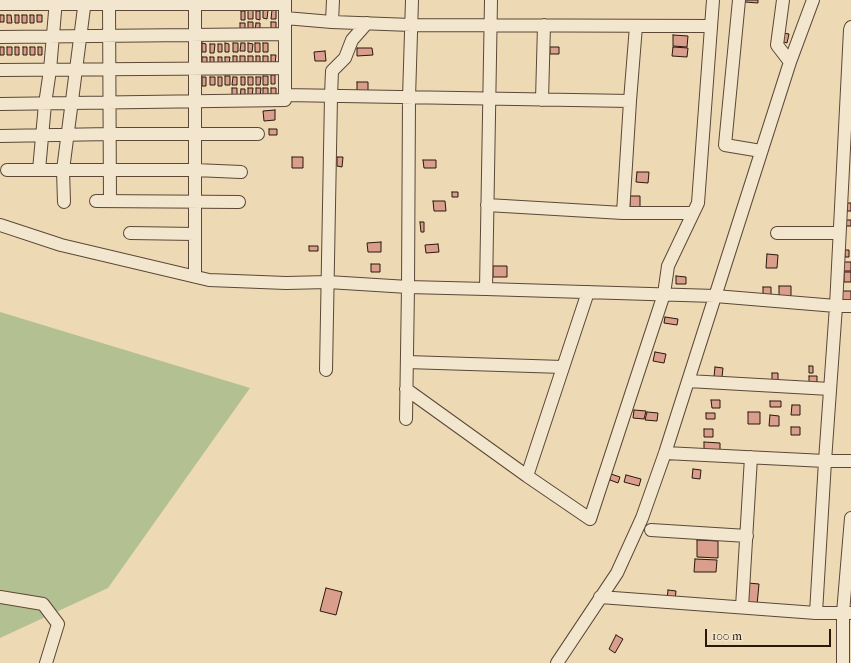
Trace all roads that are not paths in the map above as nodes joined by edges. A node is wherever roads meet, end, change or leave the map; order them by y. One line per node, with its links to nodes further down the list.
1 (333, 0): 15 (street)
2 (412, 0): 17 (street)
3 (491, 0): 18 (street)
4 (712, 0): 21 (street)
5 (740, 0): 53 (street)
6 (783, 0): 29 (street)
7 (813, 0): 29 (street)
8 (56, 2): 9 (street); 13 (street); 25 (street)
9 (85, 2): 12 (street); 26 (street)
10 (195, 2): 11 (street); 12 (street); 24 (street)
11 (285, 2): 14 (street)
12 (110, 3): 27 (street)
13 (0, 4)
14 (285, 18): 15 (street); 23 (street)
15 (332, 22): 16 (street)
16 (367, 24): 17 (street); 37 (street)
17 (412, 25): 18 (street); 38 (street)
18 (490, 25): 19 (street); 39 (street)
19 (544, 25): 20 (street); 40 (street)
20 (636, 26): 21 (street); 41 (street)
21 (710, 26): 67 (street)
22 (851, 27): 54 (street)
23 (285, 34): 24 (street); 30 (street)
24 (195, 35): 27 (street); 32 (street)
25 (52, 36): 26 (street); 28 (street); 34 (street)
26 (80, 36): 27 (street); 35 (street)
27 (110, 36): 31 (street)
28 (0, 37)
29 (790, 62): 53 (street)
30 (285, 68): 32 (street); 36 (street)
31 (110, 69): 32 (street); 35 (street); 43 (street)
32 (195, 69): 42 (street)
33 (0, 70): 34 (street)
34 (50, 70): 35 (street); 45 (street)
35 (76, 70): 46 (street)
36 (285, 95): 37 (street); 42 (street)
37 (331, 96): 38 (street); 75 (street)
38 (409, 98): 39 (street); 76 (street)
39 (488, 100): 40 (street); 66 (street)
40 (542, 100): 41 (street)
41 (630, 101): 68 (street)
42 (195, 102): 43 (street); 48 (street)
43 (110, 103): 46 (street); 47 (street)
44 (0, 104): 45 (street)
45 (45, 104): 46 (street); 50 (street)
46 (71, 104): 51 (street)
47 (110, 134): 48 (street); 51 (street); 58 (street)
48 (195, 134): 49 (street); 59 (street)
49 (258, 134)
50 (42, 135): 51 (street); 52 (street); 56 (street)
51 (67, 135): 57 (street)
52 (0, 136)
53 (762, 151): 80 (street)
54 (847, 155): 72 (street)
55 (7, 170): 56 (street)
56 (39, 170): 57 (street)
57 (62, 170): 58 (street); 64 (street)
58 (110, 170): 59 (street); 62 (street)
59 (195, 170): 60 (street); 63 (street)
60 (241, 172)
61 (96, 201): 62 (street)
62 (110, 201): 63 (street)
63 (195, 201): 65 (street); 73 (street)
64 (64, 202)
65 (239, 202)
66 (487, 205): 68 (street); 77 (street)
67 (693, 212): 68 (street); 79 (street)
68 (623, 213)
69 (0, 225): 74 (street)
70 (130, 233): 73 (street)
71 (776, 233): 72 (street)
72 (839, 233): 81 (street)
73 (195, 234): 74 (street)
74 (195, 276): 75 (street)
75 (328, 282): 76 (street); 85 (street)
76 (408, 287): 77 (street); 83 (street)
77 (486, 289): 78 (street)
78 (588, 292): 79 (street); 84 (street)
79 (664, 294): 80 (street); 94 (street)
80 (715, 296): 81 (street); 86 (street)
81 (836, 306): 82 (street); 88 (street)
82 (851, 306)
83 (407, 362): 84 (street); 87 (street)
84 (563, 367): 94 (street)
85 (326, 370)
86 (688, 381): 88 (street); 90 (street)
87 (406, 388): 89 (street); 94 (street)
88 (830, 389): 92 (street)
89 (406, 419)
90 (665, 453): 91 (street); 100 (street)
91 (751, 457): 92 (street); 97 (street)
92 (825, 460): 93 (street); 102 (street)
93 (851, 461)
94 (527, 476)
95 (851, 518): 98 (street)
96 (651, 530): 97 (street)
97 (747, 536): 101 (street)
98 (850, 542): 103 (street)
99 (0, 597): 104 (street)
100 (600, 597): 101 (street); 105 (street)
101 (742, 607): 102 (street)
102 (816, 613): 103 (street)
103 (847, 613): 106 (street)
104 (46, 663)
105 (557, 663)
106 (843, 663)

